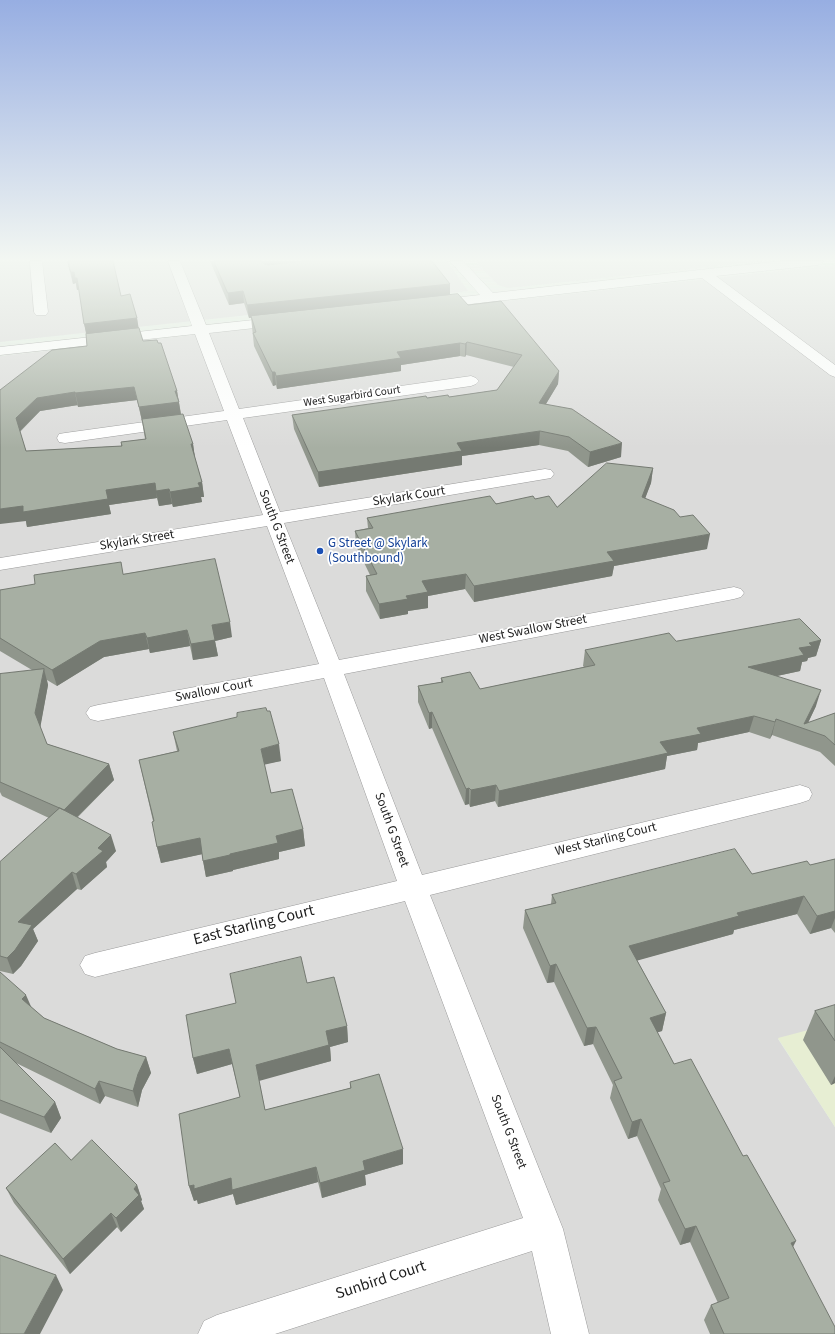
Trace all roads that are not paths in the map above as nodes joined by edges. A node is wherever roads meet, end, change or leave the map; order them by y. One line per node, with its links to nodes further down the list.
1 (197, 323): 4 (street, South G Street)
2 (257, 323): 4 (street)
3 (770, 323): 6 (street)
4 (199, 330): 5 (street); 8 (street, South G Street)
5 (0, 351)
6 (835, 372)
7 (471, 381): 8 (street, West Sugarbird Court)
8 (232, 414): 9 (street, West Sugarbird Court); 11 (street, South G Street)
9 (65, 438)
10 (545, 474): 11 (street, Skylark Court)
11 (273, 519): 12 (street, Skylark Street); 14 (street, South G Street)
12 (0, 564)
13 (734, 592): 14 (street, West Swallow Street)
14 (331, 668): 15 (street, Swallow Court); 17 (street, South G Street)
15 (98, 713)
16 (800, 794): 17 (street, West Starling Court)
17 (413, 887): 18 (street, East Starling Court); 19 (street, South G Street)
18 (95, 964)
19 (546, 1228): 20 (street, Sunbird Court); 21 (street, South G Street)
20 (217, 1334)
21 (570, 1334)

